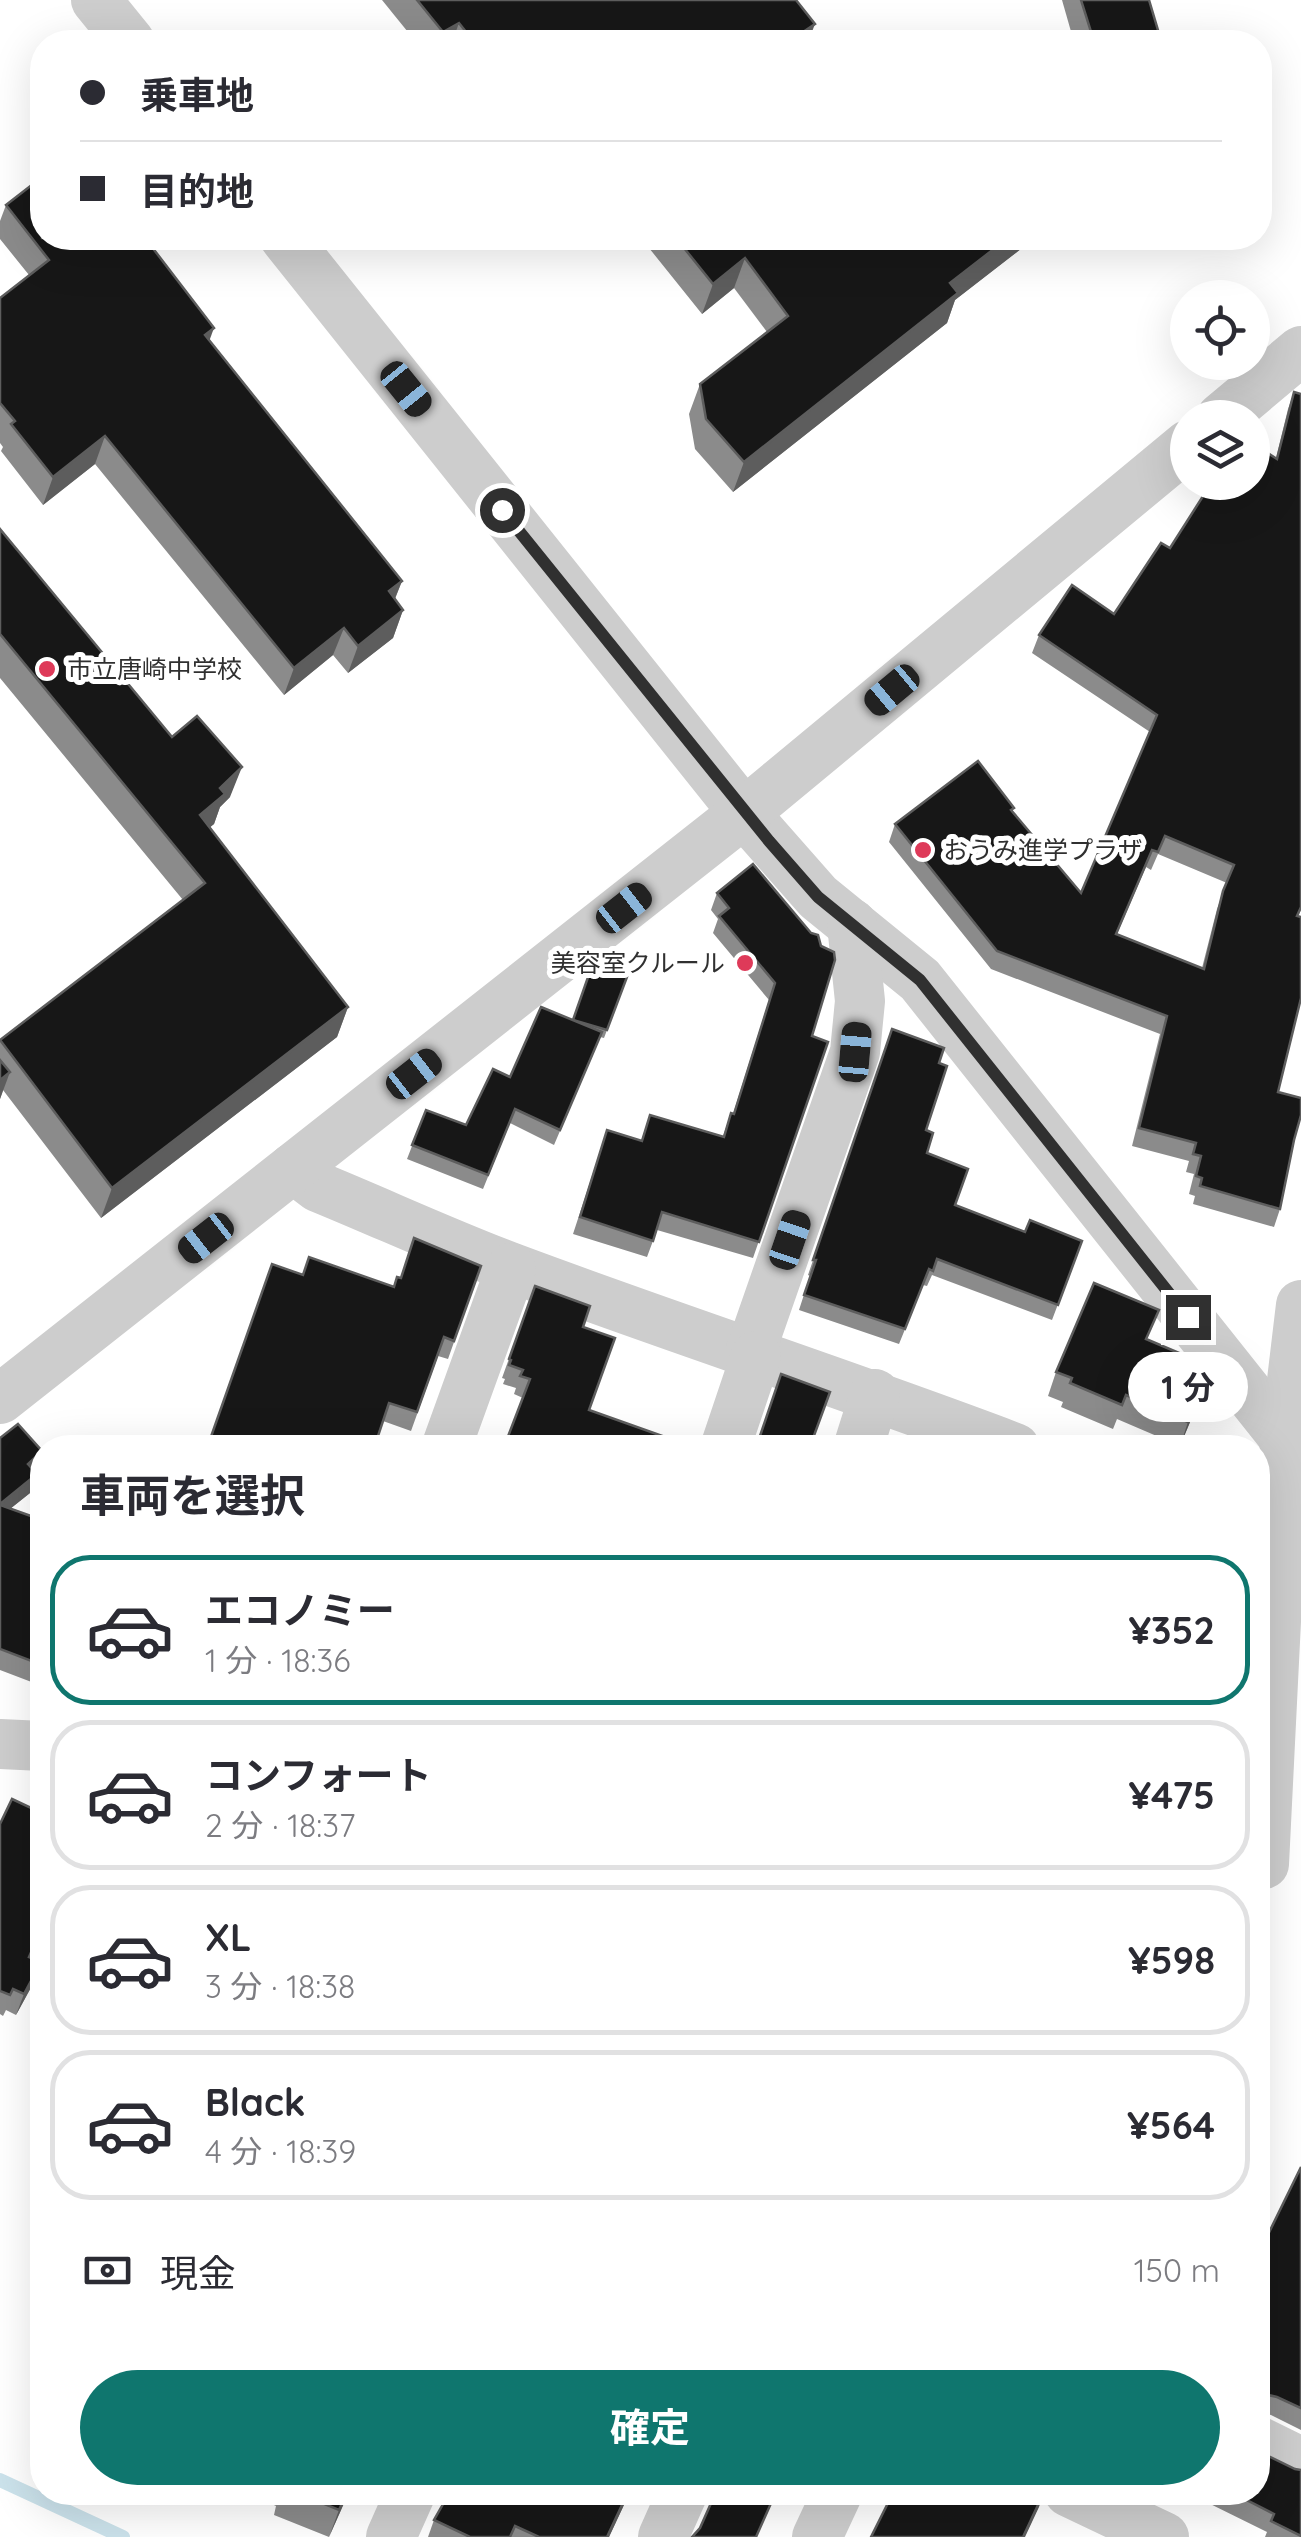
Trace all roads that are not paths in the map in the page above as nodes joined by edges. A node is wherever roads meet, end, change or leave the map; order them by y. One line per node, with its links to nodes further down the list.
1 (96, 0): 2 (street)
2 (120, 30)
3 (295, 250): 7 (street)
4 (1301, 351): 5 (street)
5 (1242, 400)
6 (1170, 460): 7 (street)
7 (744, 813): 8 (street); 9 (street)
8 (852, 924): 12 (street); 19 (street)
9 (294, 1168): 10 (street); 14 (street)
10 (511, 1268): 12 (street); 15 (street)
11 (1301, 1305): 19 (street)
12 (753, 1355): 13 (street); 16 (street)
13 (875, 1394): 17 (street); 18 (street)
14 (0, 1399)
15 (451, 1435)
16 (729, 1435)
17 (862, 1435)
18 (981, 1435)
19 (1285, 1439): 20 (street)
20 (1270, 1536)
21 (0, 1744): 22 (street)
22 (30, 1745)
23 (1270, 1839): 24 (street)
24 (1274, 1868)
25 (1270, 2447): 26 (street)
26 (1301, 2462)
27 (405, 2505): 31 (street)
28 (677, 2505): 32 (street)
29 (832, 2505): 33 (street)
30 (1079, 2511): 34 (street)
31 (391, 2537)
32 (663, 2537)
33 (818, 2537)
34 (1164, 2537)

